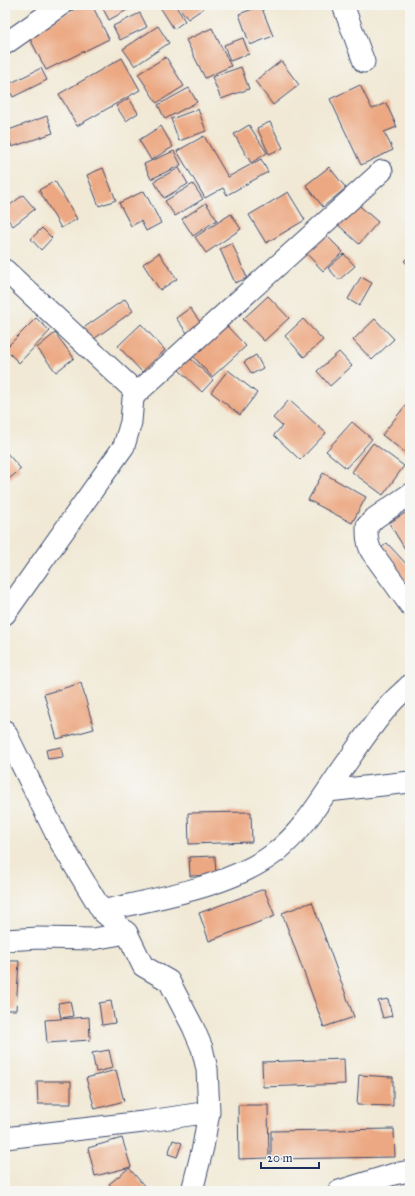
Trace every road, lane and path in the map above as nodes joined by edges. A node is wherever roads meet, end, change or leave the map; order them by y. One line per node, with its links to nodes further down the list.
1 (61, 5): 3 (street)
2 (343, 5): 4 (street)
3 (5, 44)
4 (364, 62)
5 (382, 170): 7 (street)
6 (5, 270): 7 (street)
7 (136, 393): 10 (street)
8 (410, 494): 9 (street)
9 (410, 605)
10 (5, 614)
11 (410, 685): 14 (street)
12 (5, 731): 15 (street)
13 (410, 782): 14 (street)
14 (328, 791): 15 (street)
15 (102, 911): 16 (street)
16 (128, 933): 17 (street); 18 (street)
17 (5, 940)
18 (209, 1112): 19 (street); 21 (street)
19 (5, 1138)
20 (410, 1171): 22 (street)
21 (192, 1191)
22 (339, 1191)

